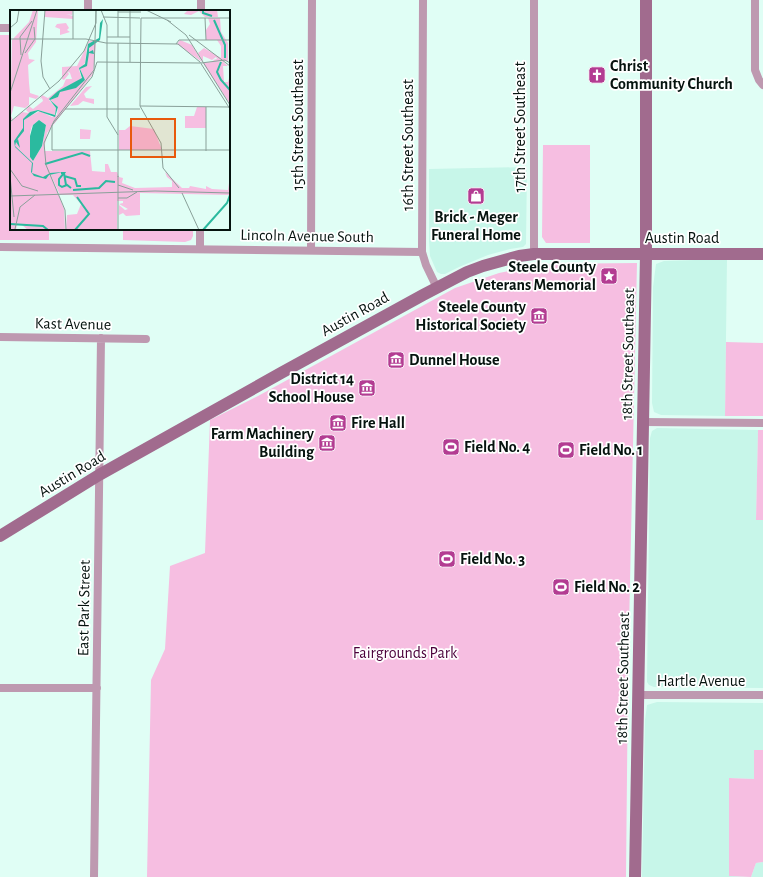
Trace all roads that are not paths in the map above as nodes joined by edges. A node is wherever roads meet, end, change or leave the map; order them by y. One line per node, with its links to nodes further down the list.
1 (312, 0): 10 (street, 15th Street Southeast)
2 (423, 0): 11 (street, 16th Street Southeast)
3 (534, 0): 12 (street, 17th Street Southeast)
4 (646, 0): 13 (street, 18th Street Southeast)
5 (755, 0): 6 (street)
6 (763, 85)
7 (200, 230): 9 (street)
8 (0, 247): 9 (street, Lincoln Avenue South)
9 (200, 249): 10 (street, Lincoln Avenue South)
10 (311, 250): 11 (street, Lincoln Avenue South)
11 (422, 252): 15 (street, 16th Street Southeast)
12 (534, 254): 13 (street, Austin Road); 15 (street, Austin Road)
13 (646, 254): 14 (street, Austin Road); 19 (street, 18th Street Southeast)
14 (763, 254)
15 (437, 288): 21 (street, Austin Road)
16 (0, 337): 17 (street, Kast Avenue)
17 (101, 338): 18 (street, Kast Avenue); 21 (street, East Park Street)
18 (146, 339)
19 (643, 422): 20 (street); 25 (street, 18th Street Southeast)
20 (763, 423)
21 (99, 475): 22 (street, Austin Road); 24 (street, East Park Street)
22 (0, 536)
23 (0, 688): 24 (street)
24 (97, 688): 27 (street, East Park Street)
25 (638, 695): 26 (street, Hartle Avenue); 28 (street, 18th Street Southeast)
26 (763, 696)
27 (94, 877)
28 (635, 877)

